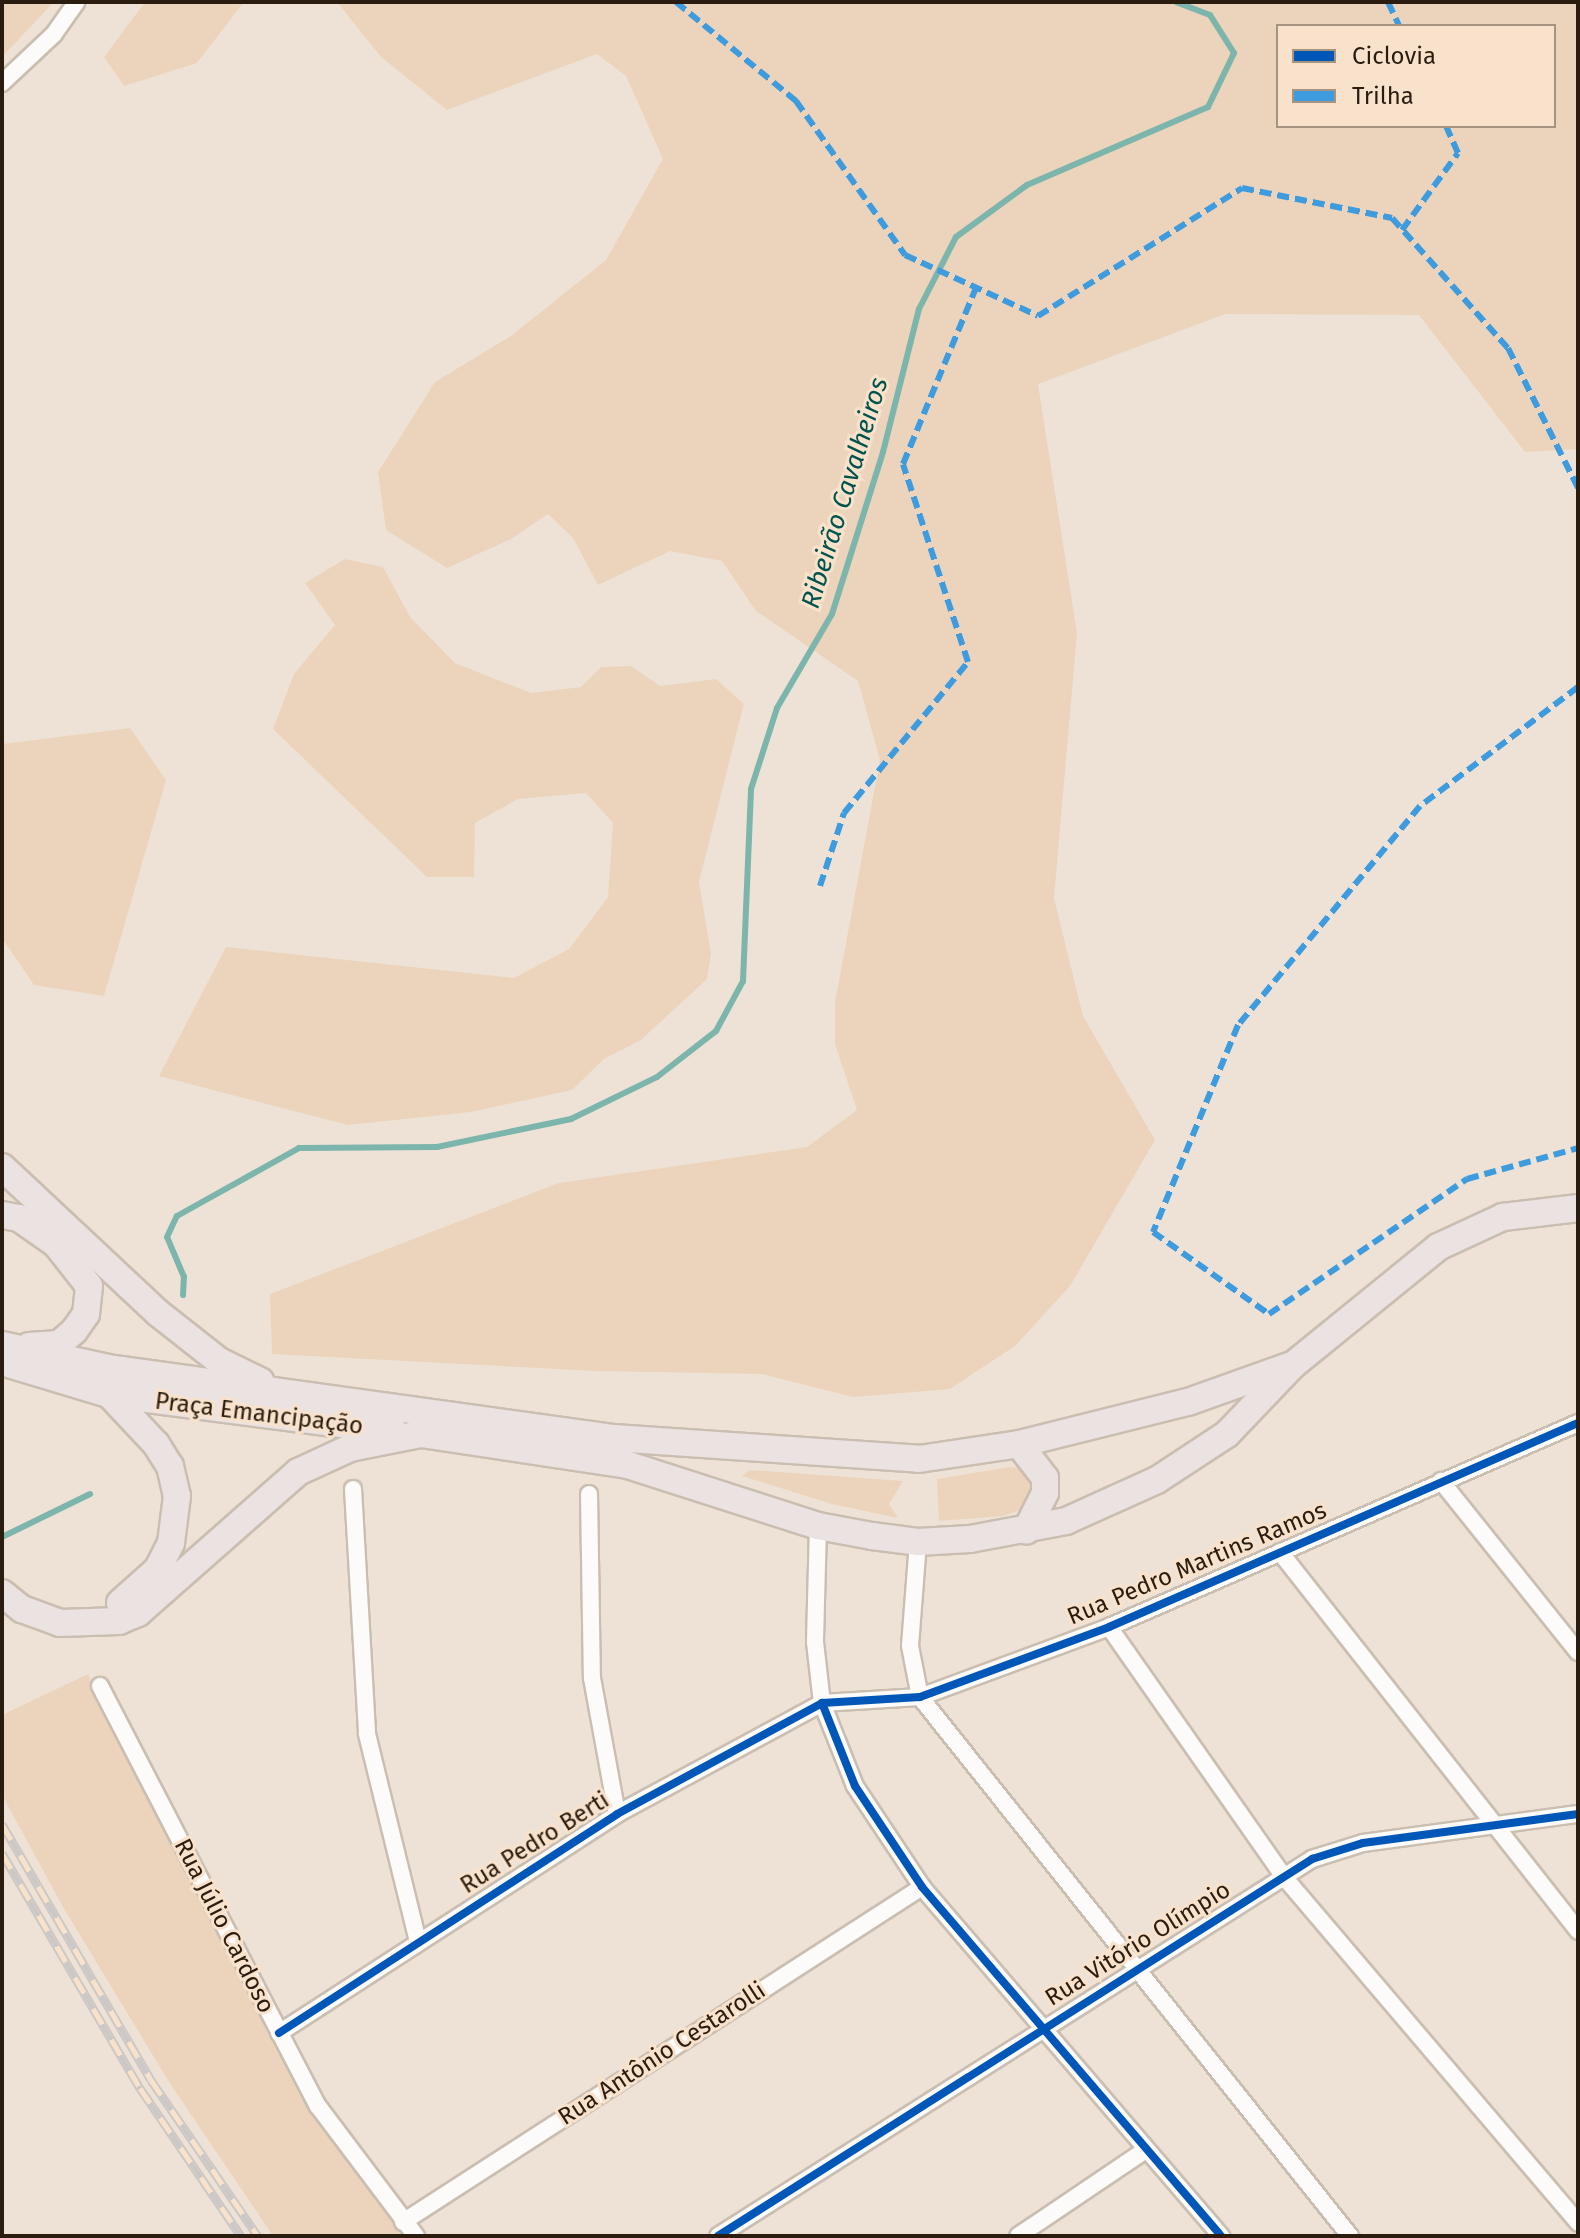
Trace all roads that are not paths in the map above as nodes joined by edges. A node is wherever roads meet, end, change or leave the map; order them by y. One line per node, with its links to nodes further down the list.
1 (76, 2): 2 (street)
2 (2, 83)
3 (2, 1167): 10 (main road)
4 (1578, 1208): 8 (main road)
5 (2, 1215): 6 (main road)
6 (2, 1344): 10 (main road, Praça Emancipação)
7 (2, 1362): 9 (main road, Praça Emancipação)
8 (1293, 1365): 13 (main road); 18 (main road)
9 (103, 1392): 11 (main road, Praça Emancipação); 22 (main road)
10 (297, 1394): 11 (main road, Praça Emancipação)
11 (428, 1423): 13 (main road); 17 (main road); 22 (main road)
12 (1578, 1423): 14 (street, Rua Pedro Martins Ramos)
13 (1019, 1444): 18 (main road)
14 (1441, 1481): 20 (street, Rua Pedro Martins Ramos); 24 (street)
15 (353, 1489): 34 (street)
16 (589, 1494): 28 (street)
17 (818, 1526): 19 (main road); 27 (street)
18 (1026, 1531): 19 (main road)
19 (918, 1542): 26 (street)
20 (1280, 1552): 23 (street, Rua Pedro Martins Ramos); 30 (street)
21 (2, 1593): 22 (main road)
22 (77, 1624)
23 (1109, 1627): 26 (street, Rua Pedro Martins Ramos); 31 (street, Rua Pedro Martins Ramos)
24 (1578, 1652)
25 (100, 1686): 37 (street, Rua Júlio Cardoso)
26 (920, 1697): 27 (street, Rua Pedro Martins Ramos); 35 (street)
27 (822, 1703): 28 (street, Rua Pedro Berti); 32 (street)
28 (617, 1814): 34 (street, Rua Pedro Berti)
29 (1578, 1814): 30 (street, Rua Vitório Olímpio)
30 (1490, 1825): 31 (street, Rua Vitório Olímpio); 33 (street)
31 (1284, 1877): 35 (street, Rua Vitório Olímpio); 40 (street, Rua Pedro Martins Ramos)
32 (922, 1887): 36 (street); 39 (street, Rua Antônio Cestarolli)
33 (1578, 1931)
34 (418, 1941): 37 (street, Rua Pedro Berti)
35 (1137, 1971): 36 (street, Rua Vitório Olímpio); 45 (street)
36 (1039, 2029): 38 (street); 42 (street, Rua Vitório Olímpio)
37 (279, 2033): 39 (street, Rua Júlio Cardoso)
38 (1144, 2151): 43 (street); 44 (street)
39 (403, 2222): 41 (street, Rua Júlio Cardoso)
40 (1578, 2223)
41 (416, 2236)
42 (718, 2236)
43 (1018, 2236)
44 (1221, 2236)
45 (1350, 2236)

